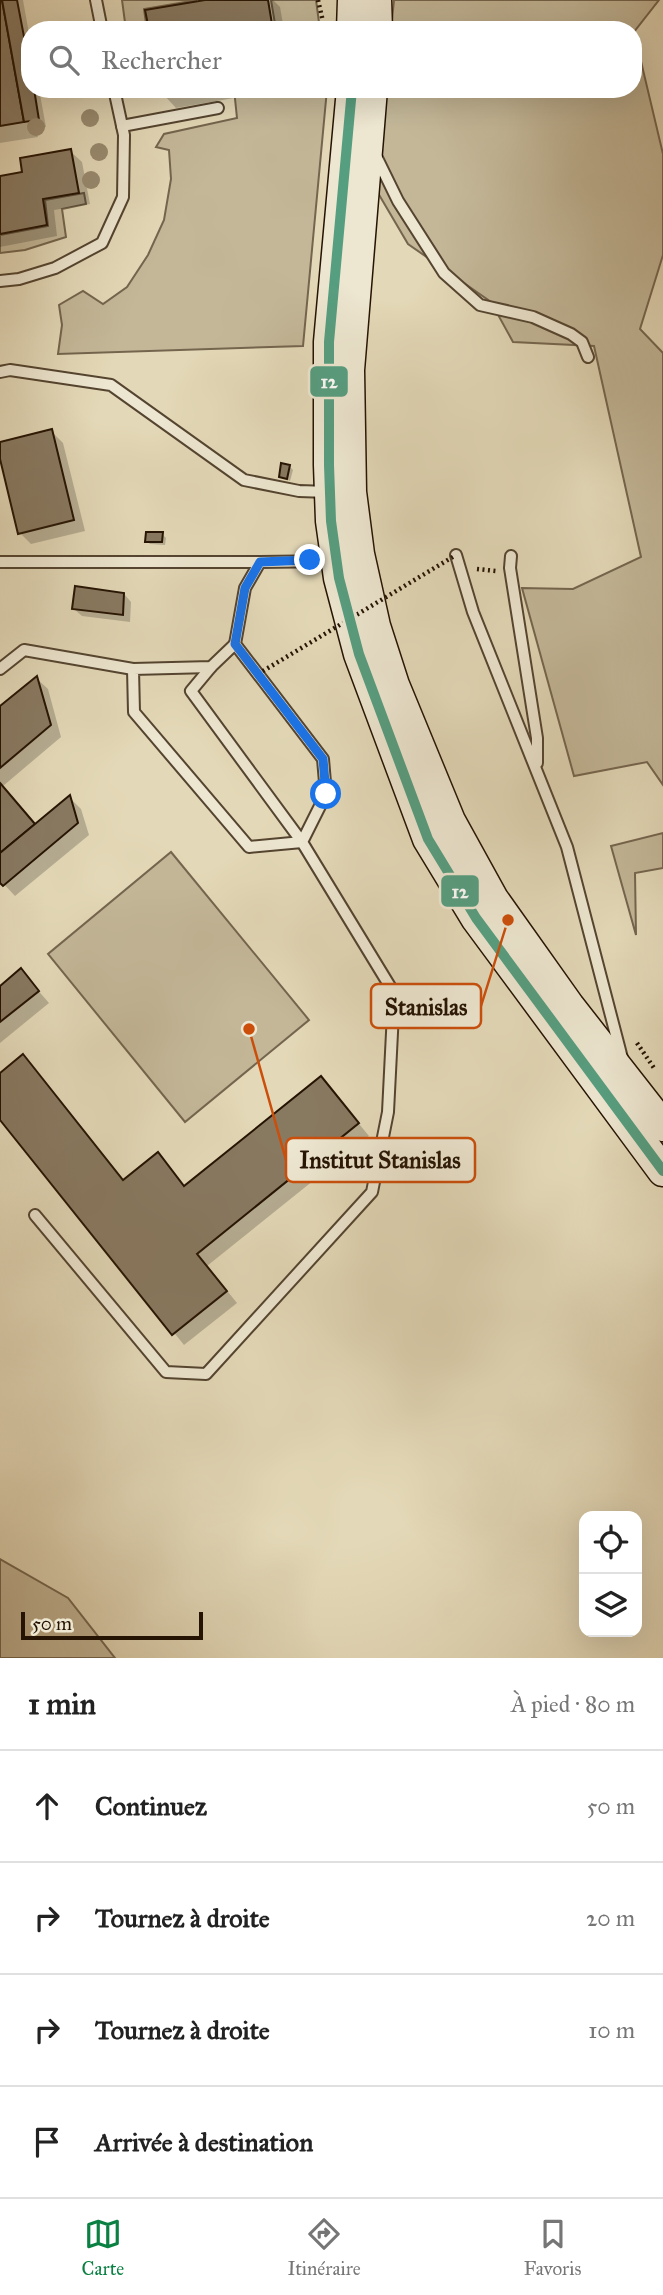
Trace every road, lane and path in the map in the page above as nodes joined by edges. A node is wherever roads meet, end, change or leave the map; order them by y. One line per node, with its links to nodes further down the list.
1 (96, 0): 5 (lane)
2 (318, 0): 6 (path)
3 (353, 0): 7 (main road)
4 (376, 0): 8 (main road)
5 (100, 21)
6 (323, 21)
7 (352, 21)
8 (377, 21)
9 (116, 98): 13 (lane)
10 (351, 98): 18 (main road)
11 (371, 98): 14 (main road)
12 (218, 108): 13 (lane)
13 (122, 126): 15 (lane)
14 (369, 141): 16 (lane); 34 (main road)
15 (0, 281)
16 (588, 357)
17 (0, 372): 18 (lane)
18 (330, 492): 20 (main road)
19 (460, 557): 29 (path, bridge); 30 (lane)
20 (336, 561): 22 (lane); 31 (lane); 37 (main road)
21 (0, 562): 22 (lane)
22 (260, 562): 25 (lane)
23 (511, 562): 24 (path); 30 (lane)
24 (472, 565)
25 (235, 644): 26 (lane); 29 (lane)
26 (211, 667): 28 (lane); 33 (lane)
27 (0, 669): 28 (lane)
28 (133, 669): 33 (lane)
29 (258, 674): 33 (lane)
30 (537, 770): 35 (lane)
31 (418, 780)
32 (435, 816): 34 (lane)
33 (302, 842): 38 (lane)
34 (469, 855): 35 (main road)
35 (627, 1077): 36 (main road)
36 (663, 1126)
37 (663, 1171)
38 (34, 1215)

